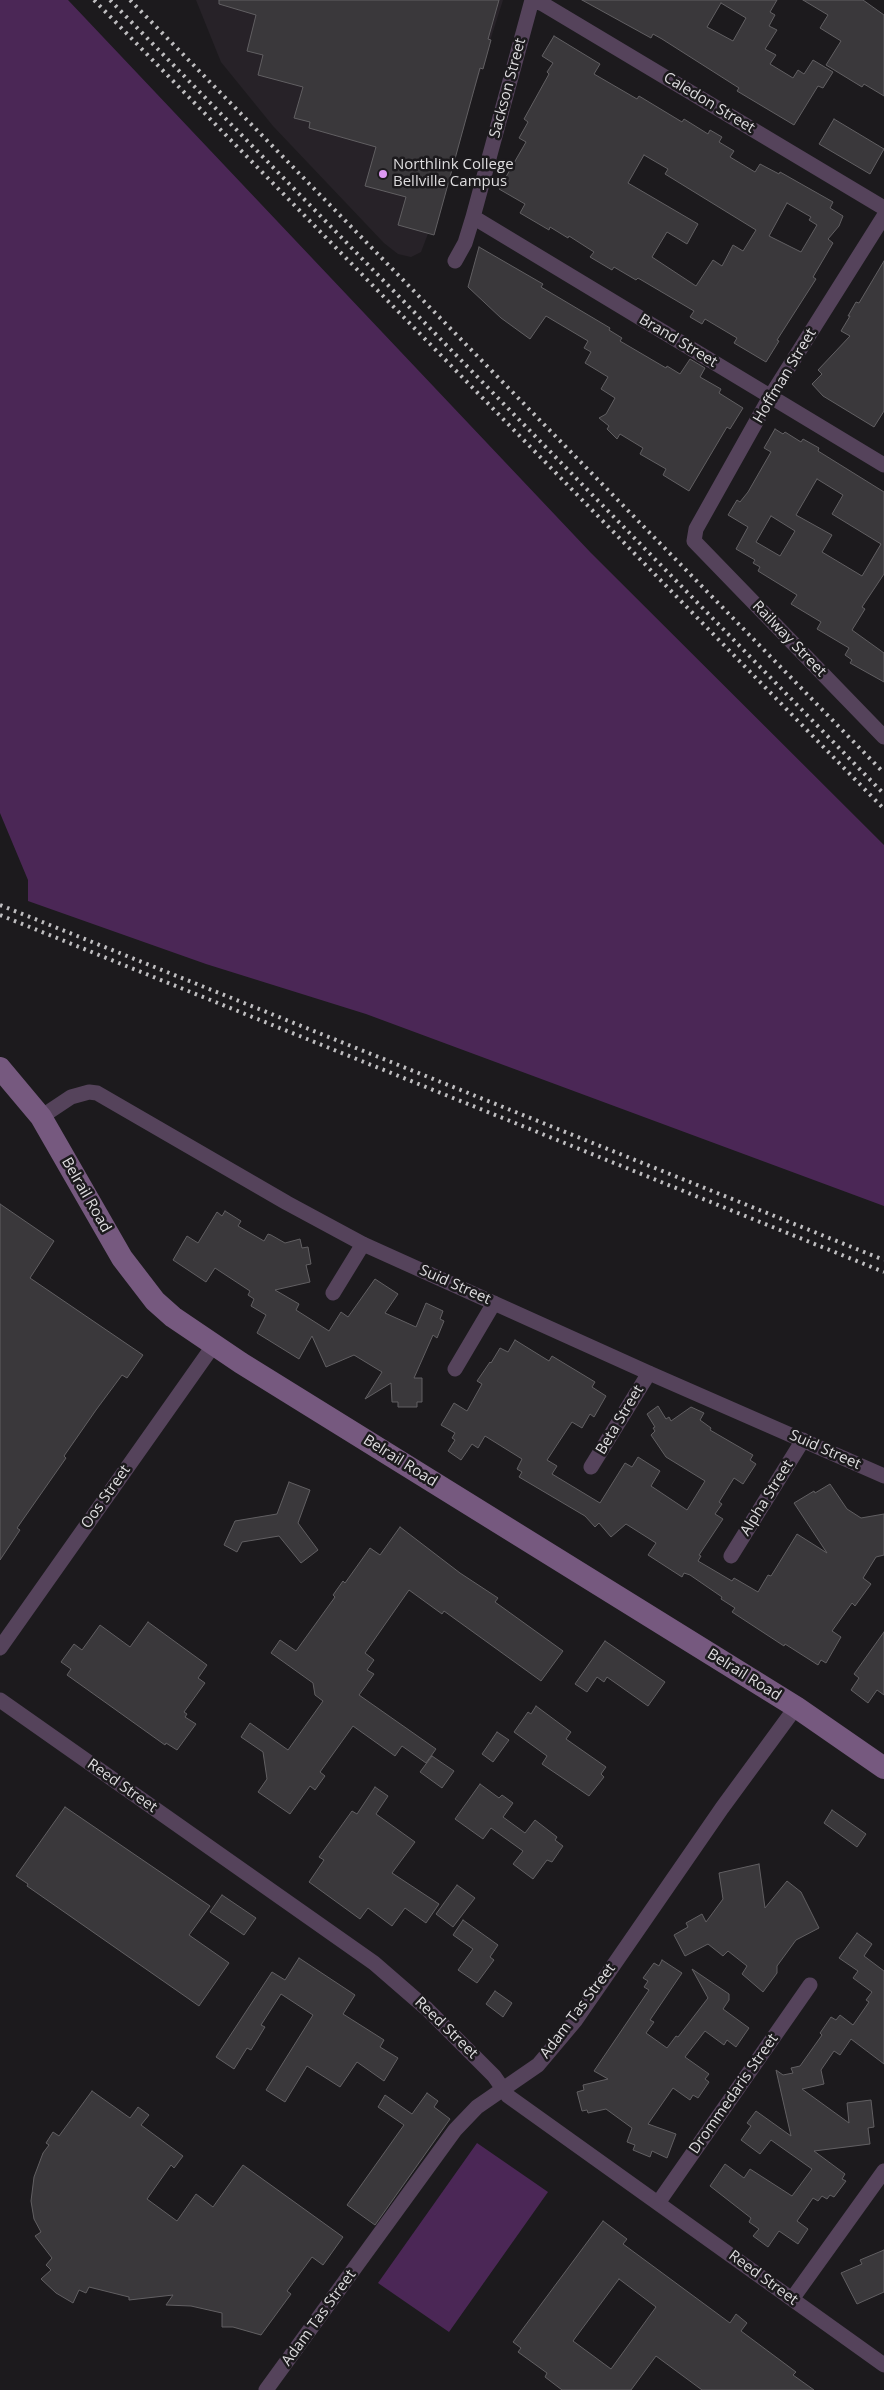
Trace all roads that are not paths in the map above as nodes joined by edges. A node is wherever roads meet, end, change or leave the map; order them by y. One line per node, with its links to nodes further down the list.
1 (533, 0): 2 (street, Caledon Street); 4 (street, Sackson Street)
2 (884, 208)
3 (884, 216): 6 (street, Hoffman Street)
4 (473, 217): 5 (street, Sackson Street); 6 (street, Brand Street)
5 (455, 261)
6 (770, 398): 7 (street, Brand Street); 8 (street, Hoffman Street)
7 (884, 465)
8 (694, 541): 9 (street, Railway Street)
9 (884, 737)
10 (0, 1068): 11 (street, Belrail Road)
11 (41, 1117): 12 (street, Suid Street); 15 (street, Belrail Road)
12 (363, 1244): 13 (street); 14 (street, Suid Street)
13 (333, 1293)
14 (494, 1303): 16 (street); 17 (street, Suid Street)
15 (212, 1346): 22 (street, Oos Street); 24 (street, Belrail Road)
16 (455, 1368)
17 (649, 1373): 18 (street, Suid Street); 19 (street, Beta Street)
18 (804, 1440): 20 (street, Suid Street); 21 (street, Alpha Street)
19 (591, 1467)
20 (884, 1476)
21 (731, 1556)
22 (0, 1648)
23 (0, 1700): 27 (street, Reed Street)
24 (796, 1707): 25 (street, Belrail Road); 27 (street, Adam Tas Street)
25 (884, 1768)
26 (810, 1985): 29 (street, Drommedaris Street)
27 (503, 2088): 29 (street, Reed Street); 32 (street, Adam Tas Street)
28 (884, 2171): 30 (street)
29 (658, 2203): 30 (street, Reed Street)
30 (792, 2299): 31 (street, Reed Street)
31 (884, 2365)
32 (266, 2390)

